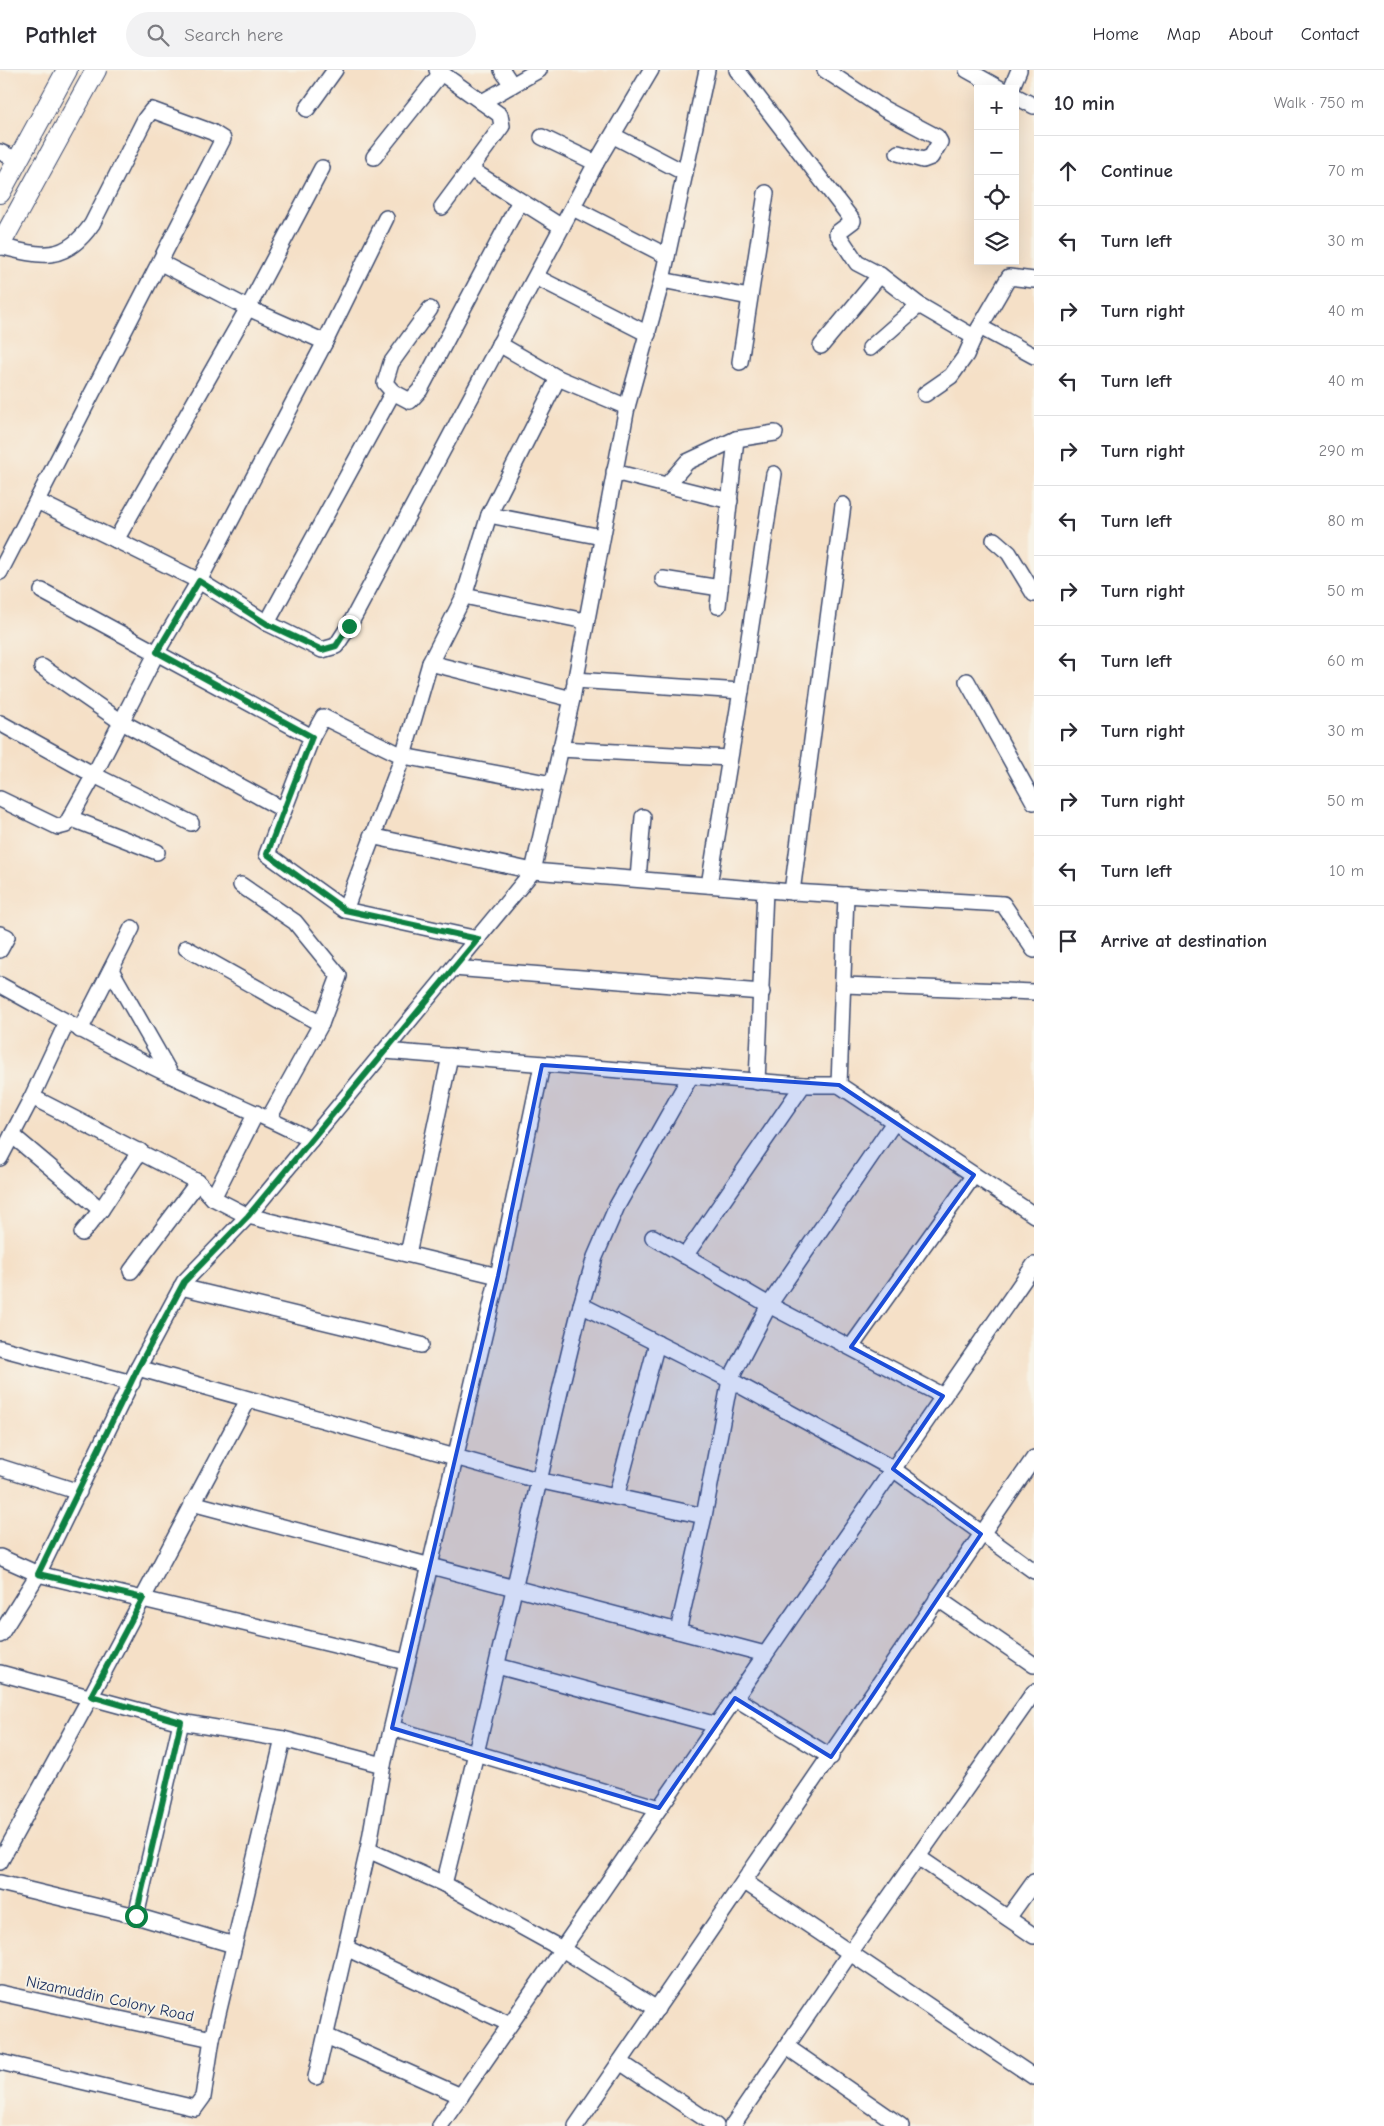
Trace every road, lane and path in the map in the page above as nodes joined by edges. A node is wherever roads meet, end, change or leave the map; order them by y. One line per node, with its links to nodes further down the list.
1 (96, 70): 37 (street)
2 (335, 70): 19 (street)
3 (502, 70): 13 (street)
4 (539, 70): 13 (street)
5 (651, 70): 20 (street)
6 (707, 70): 29 (street)
7 (738, 70): 40 (street)
8 (825, 70): 23 (street)
9 (967, 70): 14 (street)
10 (1019, 70): 15 (street)
11 (64, 71): 25 (street)
12 (439, 72): 17 (street); 24 (street)
13 (512, 85): 17 (street)
14 (994, 85)
15 (1013, 85)
16 (1019, 98): 18 (street)
17 (482, 102): 28 (street)
18 (1034, 106)
19 (307, 109)
20 (614, 136): 26 (street); 29 (street)
21 (542, 137): 26 (street)
22 (0, 152): 25 (street)
23 (898, 153)
24 (374, 157)
25 (18, 160): 30 (street)
26 (596, 163): 34 (street)
27 (322, 168): 46 (street)
28 (470, 169): 32 (street); 33 (street)
29 (683, 172): 38 (street)
30 (0, 193)
31 (766, 193): 44 (street)
32 (520, 201): 36 (street); 57 (street)
33 (442, 207)
34 (573, 208): 36 (street); 38 (street)
35 (386, 218): 50 (street)
36 (562, 227): 41 (street)
37 (0, 246): 39 (street)
38 (667, 256): 42 (street)
39 (161, 263): 46 (street); 65 (street)
40 (880, 275): 45 (street); 52 (street)
41 (536, 276): 49 (street); 51 (street)
42 (662, 280): 44 (street); 49 (street)
43 (1034, 280): 48 (street)
44 (749, 297): 55 (street)
45 (919, 305): 48 (street); 53 (street)
46 (248, 308): 50 (street); 70 (street)
47 (430, 309): 57 (street)
48 (977, 332): 54 (street); 58 (street)
49 (648, 334): 59 (street)
50 (325, 342): 74 (street)
51 (499, 344): 56 (street); 81 (street)
52 (821, 346)
53 (870, 348)
54 (1034, 356)
55 (740, 362)
56 (558, 378): 59 (street); 68 (street)
57 (394, 392): 81 (street)
58 (924, 394)
59 (626, 407): 62 (street)
60 (774, 433): 61 (street)
61 (736, 439): 64 (street); 66 (street)
62 (614, 472): 64 (street); 69 (street)
63 (774, 474): 87 (street)
64 (667, 485): 66 (street)
65 (37, 501): 70 (street); 72 (street)
66 (730, 501): 75 (street)
67 (843, 505): 110 (street)
68 (489, 514): 69 (street); 78 (street)
69 (602, 537): 80 (street)
70 (116, 540): 74 (street)
71 (994, 540): 77 (street)
72 (0, 572)
73 (663, 580): 75 (street)
74 (199, 581): 81 (street); 82 (street)
75 (720, 588): 79 (street)
76 (42, 591): 82 (street)
77 (1034, 594)
78 (464, 596): 80 (street); 83 (street)
79 (718, 606)
80 (585, 621): 85 (street)
81 (267, 624)
82 (157, 652): 89 (street); 91 (street)
83 (430, 663): 88 (street); 93 (street)
84 (42, 667): 89 (street)
85 (575, 680): 87 (street); 88 (street)
86 (967, 681): 98 (street)
87 (741, 691): 94 (street)
88 (572, 699): 92 (street)
89 (120, 721): 95 (street); 99 (street)
90 (0, 722): 95 (street)
91 (312, 737): 93 (street); 99 (street)
92 (560, 749): 94 (street); 96 (street)
93 (403, 756): 96 (street); 103 (street)
94 (729, 758): 108 (street)
95 (94, 775): 101 (street); 102 (street)
96 (552, 784): 105 (street)
97 (0, 799): 101 (street)
98 (1034, 802)
99 (284, 810): 112 (street)
100 (643, 817): 106 (street)
101 (70, 818): 104 (street)
102 (191, 823)
103 (371, 836): 105 (street); 112 (street)
104 (157, 852)
105 (533, 871): 106 (street); 115 (street)
106 (638, 879): 108 (street)
107 (241, 885): 125 (street)
108 (709, 885): 109 (street)
109 (765, 890): 110 (street); 123 (street)
110 (792, 892): 111 (street)
111 (846, 895): 118 (street); 122 (street)
112 (345, 910): 115 (street)
113 (132, 928): 120 (street)
114 (0, 934): 117 (street)
115 (478, 939): 119 (street)
116 (186, 948): 125 (street)
117 (0, 950)
118 (1034, 950)
119 (453, 968): 123 (street); 127 (street)
120 (111, 970): 126 (street); 130 (street)
121 (0, 985): 126 (street)
122 (844, 985): 124 (street); 134 (street)
123 (762, 992): 132 (street)
124 (1034, 992)
125 (321, 1024): 136 (street)
126 (74, 1026): 130 (street); 135 (street)
127 (385, 1051): 128 (street); 139 (street)
128 (450, 1056): 129 (street); 150 (street)
129 (542, 1064): 131 (street); 154 (street)
130 (171, 1075): 136 (street)
131 (690, 1077): 132 (street); 156 (street)
132 (757, 1082): 133 (street)
133 (803, 1085): 134 (street); 151 (street)
134 (839, 1085): 137 (street)
135 (32, 1098): 138 (street); 140 (street)
136 (263, 1115): 139 (street); 144 (street)
137 (895, 1121): 142 (street); 157 (street)
138 (12, 1135): 141 (street); 145 (street)
139 (311, 1140): 147 (street)
140 (140, 1151): 143 (street); 145 (street)
141 (0, 1158)
142 (974, 1175): 146 (street); 160 (street)
143 (198, 1182): 144 (street); 153 (street)
144 (213, 1198): 147 (street)
145 (101, 1210): 148 (street)
146 (1034, 1215)
147 (248, 1216): 150 (street); 155 (street)
148 (82, 1233)
149 (653, 1237): 151 (street)
150 (408, 1254): 154 (street)
151 (685, 1256): 157 (street)
152 (1034, 1265): 165 (street)
153 (131, 1271)
154 (498, 1276): 167 (street)
155 (181, 1286): 159 (street); 162 (street)
156 (581, 1305): 158 (street); 171 (street)
157 (770, 1306): 160 (street); 163 (street)
158 (657, 1343): 163 (street); 173 (street)
159 (421, 1345)
160 (851, 1347): 165 (street)
161 (0, 1348): 164 (street)
162 (138, 1368): 164 (street); 166 (street)
163 (730, 1380): 170 (street); 175 (street)
164 (132, 1383): 172 (street)
165 (943, 1396): 170 (street)
166 (248, 1400): 167 (street); 174 (street)
167 (454, 1458): 171 (street); 178 (street)
168 (1034, 1458): 176 (street)
169 (0, 1468): 172 (street)
170 (893, 1469): 176 (street); 186 (street)
171 (537, 1480): 173 (street); 181 (street)
172 (79, 1492): 180 (street)
173 (616, 1497): 175 (street)
174 (192, 1503): 178 (street); 182 (street)
175 (704, 1516): 184 (street)
176 (981, 1534): 179 (street); 183 (street)
177 (0, 1557): 180 (street)
178 (429, 1565): 181 (street); 187 (street)
179 (1034, 1571)
180 (38, 1574): 182 (street); 185 (street)
181 (515, 1588): 184 (street); 189 (street)
182 (143, 1598): 187 (street); 192 (street)
183 (937, 1598): 188 (street); 199 (street)
184 (678, 1631): 186 (street)
185 (0, 1635)
186 (765, 1654): 193 (street)
187 (406, 1662): 196 (street)
188 (1034, 1665)
189 (498, 1666): 195 (street); 198 (street)
190 (0, 1673): 192 (street)
191 (1034, 1692): 203 (street)
192 (91, 1696): 194 (street); 204 (street)
193 (735, 1698): 195 (street); 199 (street)
194 (181, 1722): 197 (street); 209 (street)
195 (717, 1725): 201 (street)
196 (392, 1728): 198 (street); 200 (street)
197 (283, 1739): 200 (street); 212 (street)
198 (478, 1752): 201 (street); 208 (street)
199 (830, 1757): 205 (street)
200 (383, 1764): 202 (street)
201 (659, 1808): 214 (street)
202 (368, 1850): 208 (street); 213 (street)
203 (918, 1857): 210 (street); 215 (street)
204 (0, 1862)
205 (745, 1882): 215 (street); 217 (street)
206 (1034, 1882): 210 (street)
207 (0, 1883): 209 (street)
208 (444, 1884): 214 (street)
209 (136, 1916): 212 (street)
210 (1008, 1918): 211 (street)
211 (1034, 1936)
212 (234, 1946): 220 (street)
213 (346, 1948): 218 (street); 219 (street)
214 (562, 1949): 217 (street); 218 (street)
215 (850, 1953): 221 (street); 225 (street)
216 (0, 1993): 220 (street, Nizamuddin Colony Road)
217 (656, 2010): 223 (street)
218 (510, 2024): 226 (street)
219 (326, 2036): 224 (street); 226 (street)
220 (212, 2039): 222 (street)
221 (787, 2047): 230 (street); 231 (street)
222 (0, 2062)
223 (620, 2062): 228 (street); 229 (street)
224 (316, 2077)
225 (1034, 2077)
226 (461, 2096): 227 (street)
227 (440, 2126)
228 (576, 2126)
229 (716, 2126)
230 (732, 2126)
231 (901, 2126)

